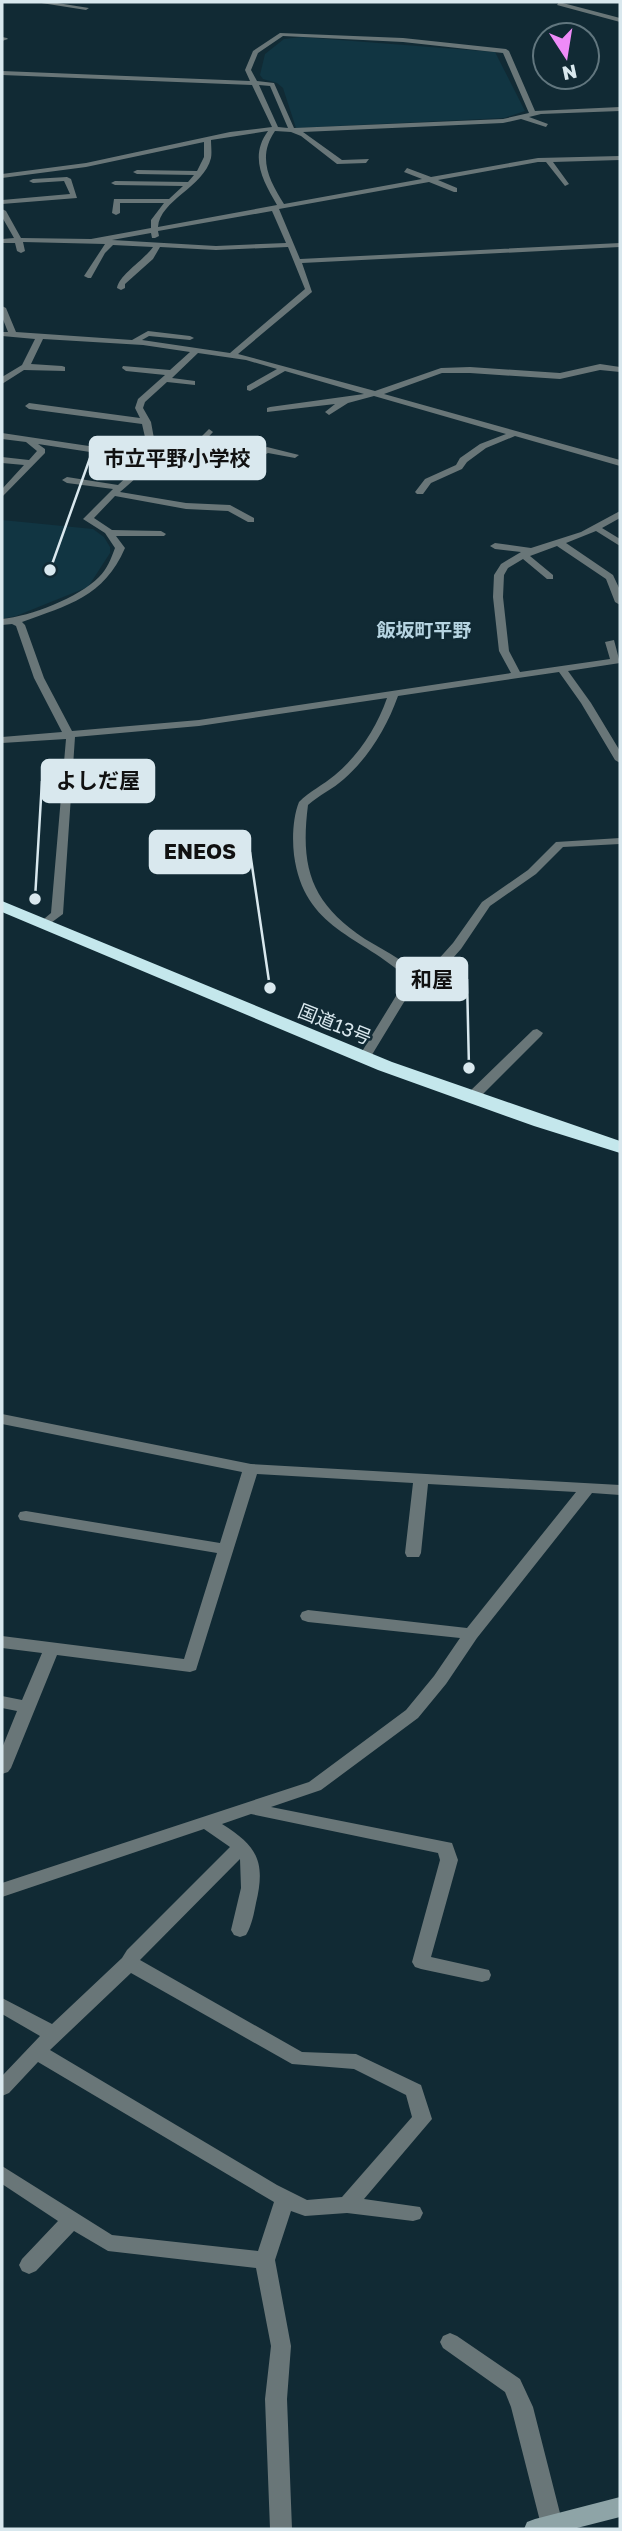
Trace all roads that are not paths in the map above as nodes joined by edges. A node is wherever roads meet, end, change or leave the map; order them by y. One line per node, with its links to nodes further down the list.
1 (38, 2): 3 (street)
2 (559, 4): 4 (street)
3 (86, 8)
4 (620, 20)
5 (2, 73): 6 (street)
6 (254, 84): 8 (street); 11 (street); 12 (street)
7 (620, 109): 8 (street)
8 (532, 113): 9 (street)
9 (523, 117): 10 (street); 11 (street)
10 (545, 125)
11 (292, 130): 12 (street); 16 (street)
12 (271, 131): 13 (street); 29 (street)
13 (207, 139): 19 (street); 20 (street)
14 (620, 158): 15 (street)
15 (547, 159): 21 (street); 25 (street)
16 (366, 161)
17 (407, 170): 21 (street)
18 (137, 172): 19 (street)
19 (199, 173): 24 (street)
20 (2, 176)
21 (432, 179): 26 (street); 29 (street)
22 (115, 183): 24 (street)
23 (2, 184): 28 (street)
24 (191, 184): 27 (street)
25 (565, 184)
26 (454, 190)
27 (173, 201): 31 (street); 32 (street)
28 (2, 202)
29 (278, 207): 32 (street); 37 (street)
30 (2, 211): 33 (street)
31 (116, 213)
32 (155, 230): 34 (street); 38 (street)
33 (18, 239): 34 (street); 35 (street); 40 (street)
34 (93, 241): 36 (street)
35 (2, 242)
36 (112, 242): 38 (street); 42 (street)
37 (290, 244): 38 (street); 41 (street)
38 (156, 245): 43 (street)
39 (620, 245): 41 (street)
40 (20, 251)
41 (297, 261): 51 (street)
42 (88, 276)
43 (121, 288)
44 (2, 308): 46 (street)
45 (2, 334): 46 (street)
46 (13, 334): 47 (street)
47 (41, 335): 49 (street); 52 (street)
48 (190, 338): 49 (street)
49 (134, 342): 50 (street)
50 (197, 350): 51 (street); 58 (street)
51 (231, 356): 54 (street)
52 (26, 366): 55 (street); 57 (street)
53 (126, 368): 58 (street)
54 (285, 368): 61 (street); 62 (street)
55 (62, 369)
56 (620, 369): 62 (street)
57 (7, 371): 59 (street)
58 (167, 376): 60 (street); 67 (street)
59 (2, 382)
60 (192, 383)
61 (250, 388)
62 (374, 394): 63 (street); 69 (street)
63 (348, 400): 65 (street); 66 (street)
64 (29, 406): 67 (street)
65 (270, 410)
66 (329, 412)
67 (147, 422): 73 (street)
68 (209, 432): 72 (street)
69 (513, 434): 77 (street); 81 (street)
70 (2, 436): 71 (street)
71 (31, 439): 73 (street); 76 (street)
72 (194, 448): 73 (street); 74 (street)
73 (151, 450): 80 (street)
74 (296, 455)
75 (2, 460): 76 (street)
76 (31, 463): 79 (street)
77 (620, 463)
78 (67, 480): 80 (street)
79 (6, 485): 82 (street)
80 (116, 490): 84 (street); 86 (street)
81 (420, 492)
82 (2, 494)
83 (620, 514): 85 (street)
84 (251, 520)
85 (595, 527): 88 (street); 89 (street)
86 (110, 533): 87 (street); 94 (street)
87 (162, 534)
88 (559, 543): 91 (street); 93 (street)
89 (620, 544)
90 (495, 546): 91 (street)
91 (528, 553): 92 (street); 99 (street)
92 (550, 577)
93 (620, 602)
94 (14, 621): 95 (street); 101 (street)
95 (2, 622)
96 (610, 642): 97 (street)
97 (618, 660): 98 (street)
98 (561, 668): 99 (street); 103 (street)
99 (517, 675): 100 (street)
100 (394, 694): 101 (street); 107 (street)
101 (70, 735): 102 (street); 106 (street)
102 (2, 740)
103 (620, 760)
104 (620, 841): 107 (street)
105 (2, 906): 106 (highway, 国道13号)
106 (44, 924): 109 (highway, 国道13号)
107 (413, 977): 109 (street)
108 (537, 1033): 110 (street)
109 (364, 1058): 110 (highway, 国道13号)
110 (472, 1097): 111 (highway, 国道13号)
111 (620, 1147)
112 (2, 1419): 113 (street)
113 (251, 1469): 114 (street); 118 (street)
114 (421, 1478): 115 (street); 119 (street)
115 (588, 1488): 116 (street); 121 (street)
116 (620, 1490)
117 (26, 1516): 118 (street)
118 (226, 1549): 123 (street)
119 (413, 1553)
120 (308, 1616): 121 (street)
121 (471, 1634): 127 (street)
122 (2, 1642): 123 (street)
123 (52, 1648): 125 (street)
124 (2, 1702): 125 (street)
125 (28, 1707): 126 (street)
126 (2, 1768)
127 (252, 1808): 128 (street); 133 (street)
128 (208, 1823): 129 (street); 130 (street)
129 (241, 1847): 131 (street); 132 (street)
130 (2, 1890)
131 (240, 1930)
132 (129, 1963): 135 (street); 140 (street)
133 (482, 1975)
134 (2, 2005): 135 (street)
135 (53, 2034): 136 (street)
136 (36, 2051): 137 (street); 139 (street)
137 (2, 2088)
138 (2, 2174): 142 (street)
139 (285, 2199): 140 (street); 143 (street)
140 (347, 2205): 141 (street)
141 (413, 2213)
142 (73, 2220): 143 (street); 144 (street)
143 (265, 2260): 148 (street)
144 (29, 2264)
145 (450, 2342): 147 (street)
146 (620, 2507): 147 (street)
147 (544, 2527)
148 (281, 2529)

